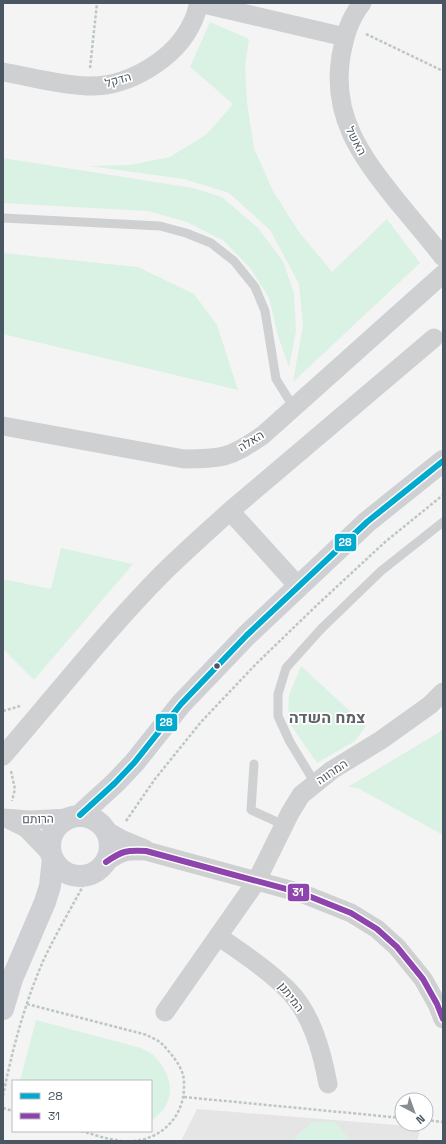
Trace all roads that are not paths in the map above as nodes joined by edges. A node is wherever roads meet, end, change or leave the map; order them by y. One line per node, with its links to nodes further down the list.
1 (362, 3): 2 (street, האשל)
2 (347, 31): 3 (street, הדקל); 5 (street, האשל)
3 (3, 72)
4 (3, 218): 8 (lane)
5 (443, 257)
6 (443, 274): 8 (street, האלה)
7 (434, 338): 11 (street)
8 (294, 408): 9 (street, האלה)
9 (3, 426)
10 (443, 461): 13 (street)
11 (230, 511): 13 (street); 15 (street)
12 (443, 522): 18 (lane)
13 (298, 586): 16 (street)
14 (443, 692): 18 (street, המרווה)
15 (6, 762)
16 (134, 763): 19 (street); 22 (street)
17 (254, 764): 21 (lane)
18 (315, 783): 21 (street, המרווה)
19 (74, 817): 20 (street, הרותם); 22 (street); 24 (street)
20 (5, 818): 24 (street, הרותם)
21 (284, 825): 27 (street, המרווה)
22 (109, 831): 23 (street); 25 (street)
23 (156, 853): 25 (street); 27 (street)
24 (52, 857): 26 (street); 28 (street)
25 (106, 862): 26 (street)
26 (89, 875): 28 (street)
27 (256, 882): 29 (street); 32 (street)
28 (34, 931): 30 (street)
29 (218, 936): 31 (street); 33 (street, המיתנן)
30 (3, 1009)
31 (165, 1012)
32 (443, 1019)
33 (328, 1084)

